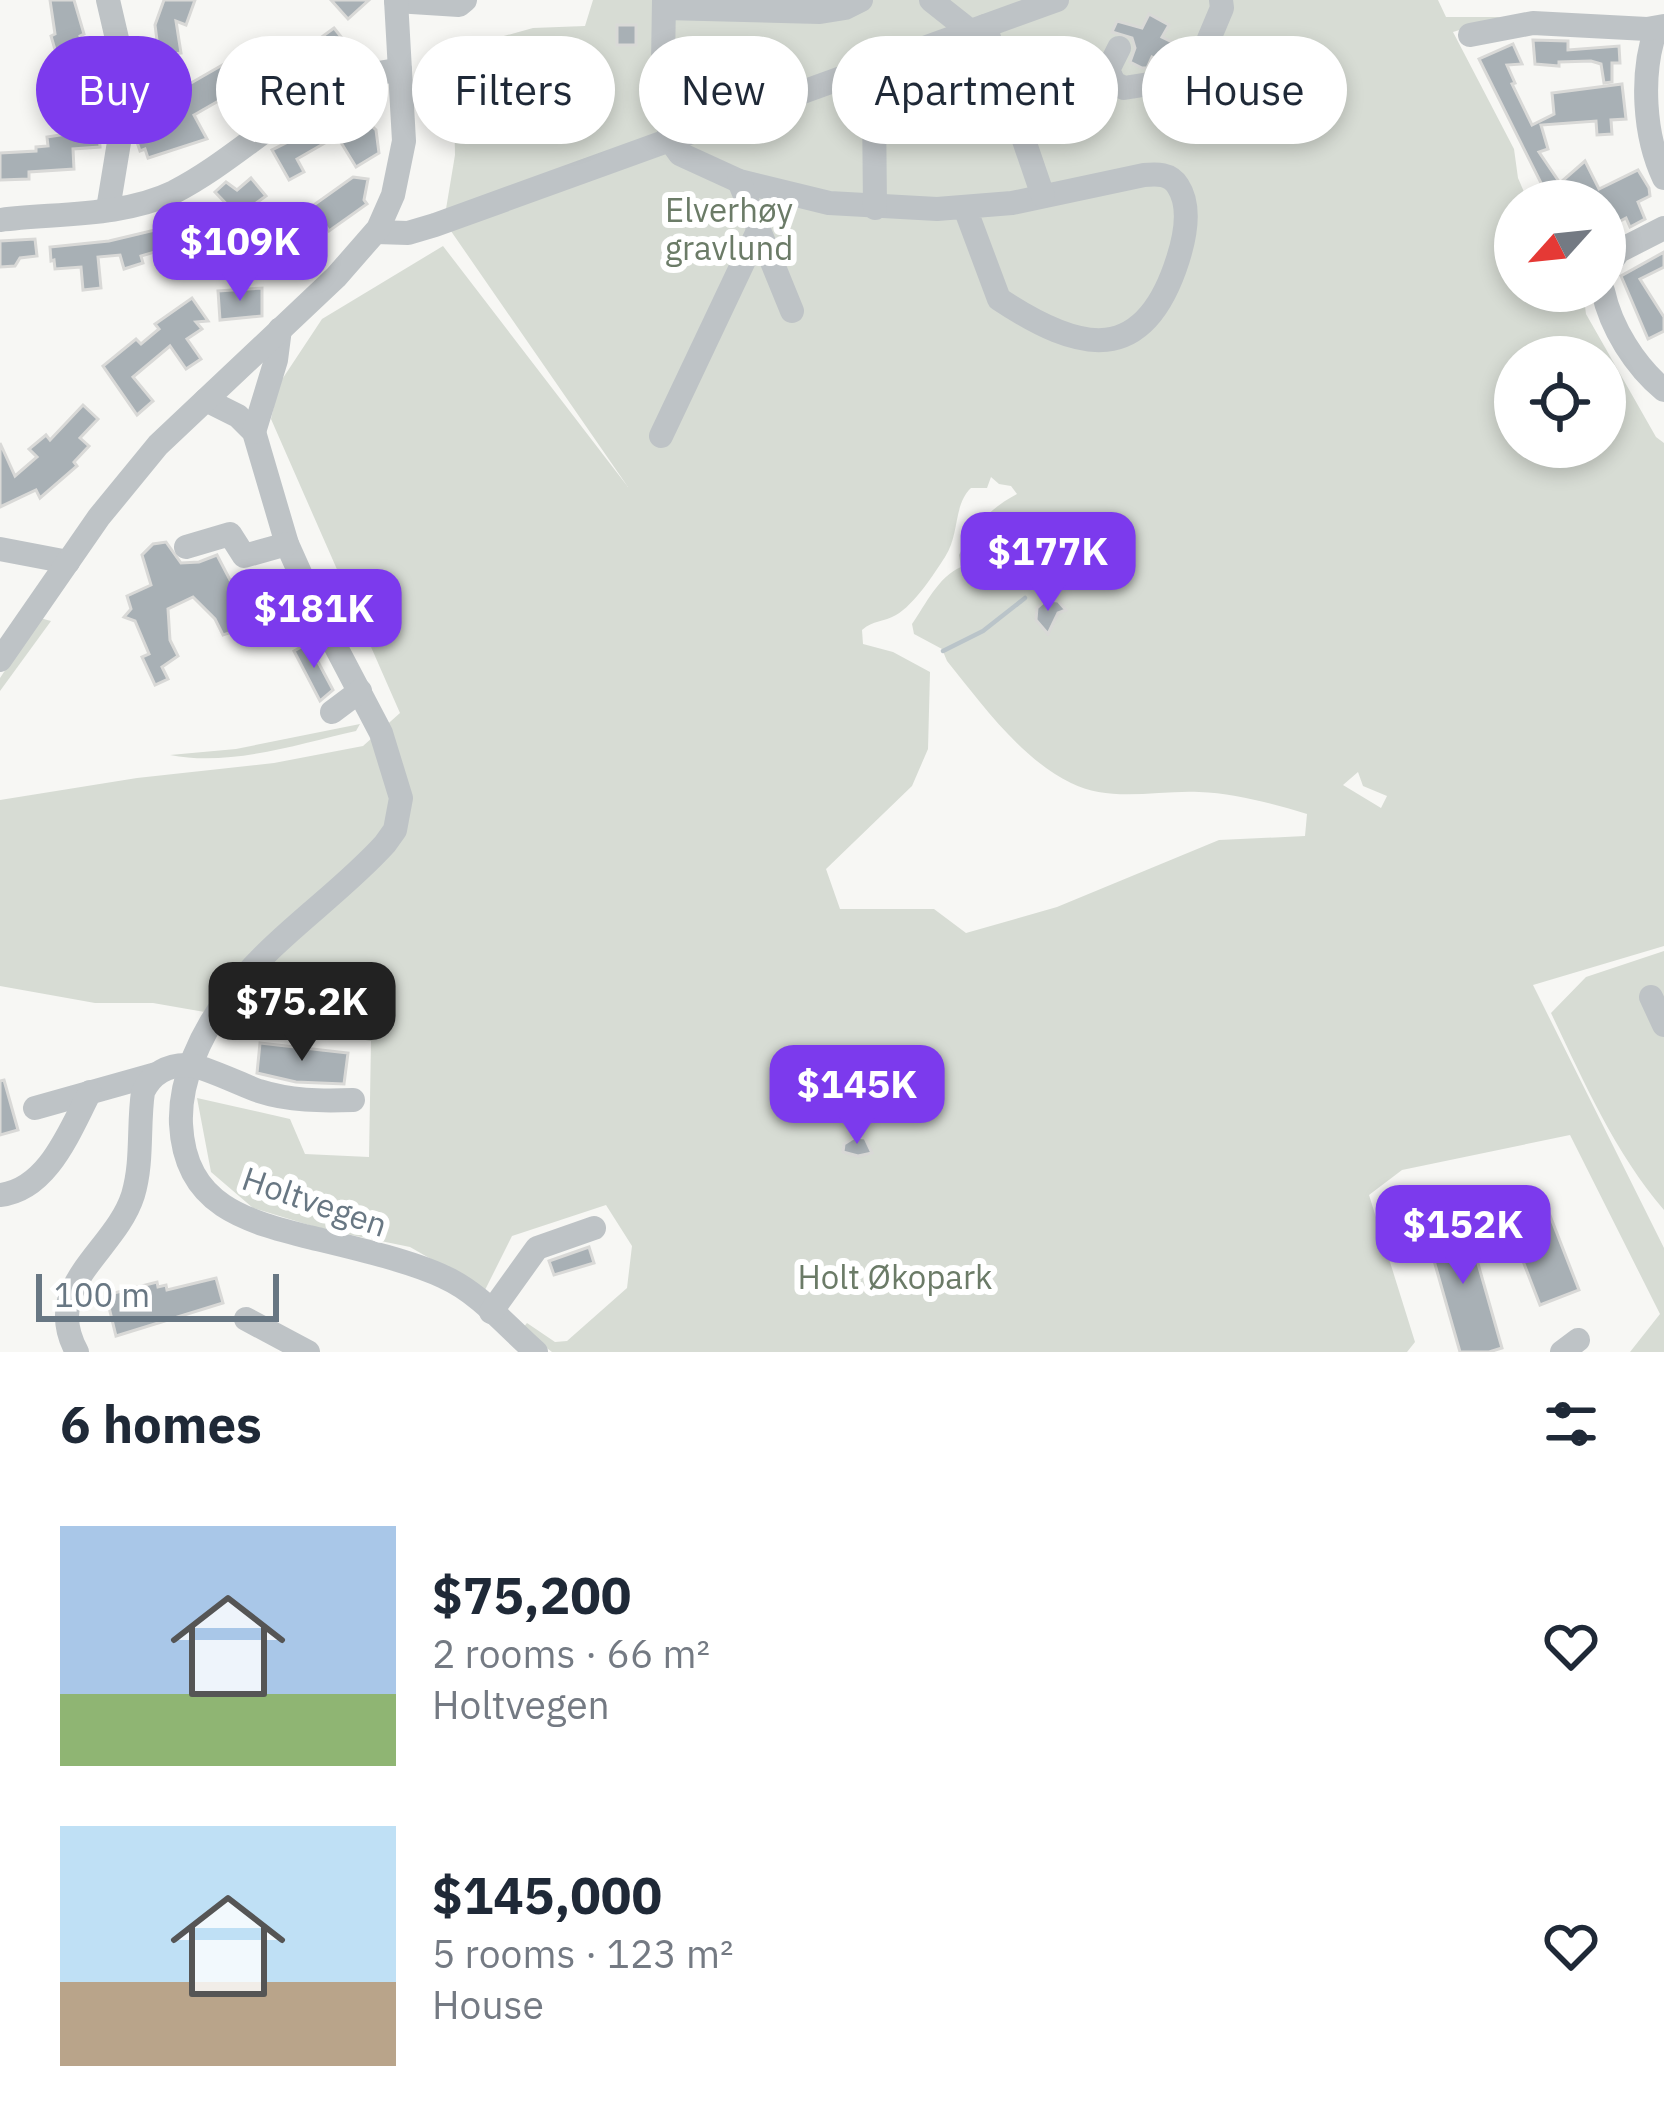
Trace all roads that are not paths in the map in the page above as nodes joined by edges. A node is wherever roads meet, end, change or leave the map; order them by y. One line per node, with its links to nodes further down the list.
1 (108, 0): 22 (street)
2 (465, 0): 7 (street)
3 (861, 0): 8 (street)
4 (931, 0): 10 (street)
5 (1058, 0): 10 (street)
6 (1221, 0): 14 (street)
7 (396, 1): 15 (street)
8 (664, 4): 12 (street)
9 (1661, 28): 11 (street); 19 (street)
10 (978, 29): 13 (street); 21 (street)
11 (1470, 35)
12 (664, 36)
13 (958, 36)
14 (1119, 48)
15 (400, 70): 22 (street); 28 (street)
16 (659, 144): 28 (street)
17 (673, 144): 20 (street)
18 (874, 144): 23 (street)
19 (1664, 178)
20 (739, 181): 23 (street); 27 (street)
21 (1043, 196): 24 (street); 24 (street)
22 (108, 208): 25 (street)
23 (874, 208): 24 (street)
24 (965, 208)
25 (0, 220)
26 (1664, 228): 29 (street)
27 (758, 229): 30 (street); 36 (street)
28 (376, 232): 32 (street)
29 (1626, 247)
30 (792, 311)
31 (1609, 312): 33 (street)
32 (280, 328): 34 (street); 35 (street)
33 (1664, 390)
34 (206, 400): 35 (street); 40 (street)
35 (254, 432): 37 (street, Holtvegen)
36 (661, 436)
37 (287, 544): 38 (street); 42 (street, Holtvegen)
38 (186, 547)
39 (0, 548): 40 (street)
40 (68, 562): 41 (street)
41 (0, 660)
42 (360, 691): 43 (street); 46 (street, Holtvegen)
43 (332, 712)
44 (1651, 997): 45 (street)
45 (1664, 1025)
46 (192, 1064): 47 (street); 49 (street); 53 (street, Holtvegen)
47 (156, 1074): 48 (street); 55 (street)
48 (90, 1092): 50 (street); 51 (street)
49 (353, 1100)
50 (34, 1108)
51 (0, 1196)
52 (594, 1228): 53 (street)
53 (491, 1312): 57 (street, Holtvegen)
54 (246, 1318): 56 (street)
55 (77, 1352)
56 (308, 1352)
57 (536, 1352)

